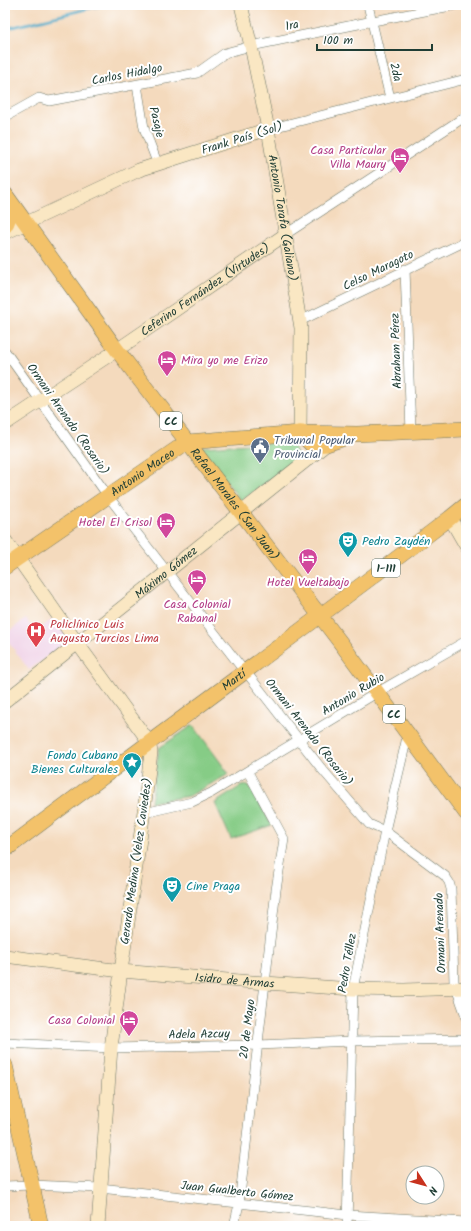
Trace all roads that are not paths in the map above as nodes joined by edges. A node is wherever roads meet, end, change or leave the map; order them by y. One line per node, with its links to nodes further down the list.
1 (241, 5): 5 (street, Antonio Tarafa (Galiano))
2 (368, 5): 4 (street, 2da)
3 (456, 5): 4 (street, 1ra)
4 (373, 21): 5 (street, 1ra); 8 (street, 2da)
5 (251, 46): 7 (street, Carlos Hidalgo); 11 (street, Antonio Tarafa (Galiano))
6 (466, 79): 8 (street, Frank País (Sol))
7 (137, 85): 10 (street, Carlos Hidalgo); 12 (street, Pasaje)
8 (390, 98): 11 (street, Frank País (Sol))
9 (466, 116): 17 (street, Ceferino Fernández (Virtudes))
10 (5, 117)
11 (268, 129): 12 (street, Frank País (Sol)); 17 (street, Antonio Tarafa (Galiano))
12 (158, 165): 14 (street, Frank País (Sol))
13 (5, 194): 14 (main road, Rafael Morales (San Juan) / CC); 15 (main road, CC)
14 (26, 223): 16 (street, Frank País (Sol)); 21 (main road, Rafael Morales (San Juan) / CC)
15 (5, 226)
16 (5, 233)
17 (286, 234): 20 (street, Antonio Tarafa (Galiano)); 21 (street, Ceferino Fernández (Virtudes))
18 (466, 241): 19 (street, Celso Maragoto)
19 (405, 269): 20 (street, Celso Maragoto); 26 (street, Abraham Pérez)
20 (300, 321): 27 (street, Antonio Tarafa (Galiano))
21 (117, 350): 23 (street, Ceferino Fernández (Virtudes)); 29 (main road, Rafael Morales (San Juan) / CC)
22 (5, 351): 23 (street, Ormani Arenado (Rosario))
23 (40, 401): 24 (street, Ceferino Fernández (Virtudes)); 31 (street, Ormani Arenado (Rosario))
24 (5, 424)
25 (466, 429): 26 (main road, Antonio Maceo)
26 (411, 432): 28 (main road, Antonio Maceo)
27 (300, 433): 28 (main road, Antonio Maceo); 29 (main road, Antonio Maceo); 30 (main road, Antonio Maceo)
28 (357, 434): 30 (main road, Antonio Maceo)
29 (187, 442): 31 (main road, Antonio Maceo); 33 (main road, Rafael Morales (San Juan) / CC)
30 (327, 444): 33 (street, Máximo Gómez)
31 (108, 496): 37 (main road, Antonio Maceo); 39 (street, Ormani Arenado (Rosario))
32 (465, 507): 34 (main road, Martí / 1-111)
33 (242, 512): 39 (street, Máximo Gómez); 40 (main road, Rafael Morales (San Juan) / CC)
34 (450, 518): 36 (street); 40 (main road, Martí / 1-111)
35 (5, 540): 37 (street)
36 (466, 546)
37 (18, 558): 38 (main road, Antonio Maceo); 42 (street)
38 (5, 567)
39 (167, 572): 42 (street, Máximo Gómez); 43 (street, Ormani Arenado (Rosario))
40 (321, 617): 43 (main road, Martí); 44 (main road, Rafael Morales (San Juan) / CC)
41 (466, 641): 44 (street, Antonio Rubio)
42 (78, 644): 45 (street, Máximo Gómez); 48 (street)
43 (244, 672): 47 (street, Ormani Arenado (Rosario)); 48 (main road, Martí)
44 (378, 692): 46 (main road, Rafael Morales (San Juan) / CC); 47 (street, Antonio Rubio)
45 (5, 702)
46 (408, 733): 51 (main road, Rafael Morales (San Juan) / CC); 52 (street, Pedro Téllez)
47 (299, 741): 49 (street, Antonio Rubio); 52 (street, Ormani Arenado (Rosario))
48 (149, 742): 50 (street, Gerardo Medina (Velez Caviedes)); 53 (main road, Martí)
49 (248, 772): 50 (street, Antonio Rubio); 56 (street, 20 de Mayo)
50 (144, 813): 55 (street, Gerardo Medina (Velez Caviedes))
51 (466, 813)
52 (385, 831): 57 (street, Pedro Téllez); 58 (street, Ormani Arenado)
53 (5, 850)
54 (5, 956): 55 (street, Isidro de Armas)
55 (121, 971): 56 (street, Isidro de Armas); 64 (street, Gerardo Medina (Velez Caviedes))
56 (265, 983): 57 (street, Isidro de Armas); 63 (street, 20 de Mayo)
57 (353, 989): 58 (street, Isidro de Armas); 61 (street, Pedro Téllez)
58 (461, 989): 59 (street, Ormani Arenado)
59 (466, 1016)
60 (466, 1039): 61 (street, Adela Azcuy)
61 (352, 1041): 63 (street, Adela Azcuy); 70 (street, Pedro Téllez)
62 (5, 1043): 64 (street, Adela Azcuy)
63 (258, 1046): 64 (street, Adela Azcuy); 69 (street, 20 de Mayo)
64 (111, 1048): 68 (street, Gerardo Medina (Velez Caviedes))
65 (5, 1065): 66 (main road)
66 (32, 1185): 67 (street, Juan Gualberto Gómez); 68 (street, Juan Gualberto Gómez); 72 (main road)
67 (5, 1186)
68 (100, 1188): 69 (street, Juan Gualberto Gómez); 73 (street, Gerardo Medina (Velez Caviedes))
69 (239, 1204): 70 (street, Juan Gualberto Gómez); 74 (street, 20 de Mayo)
70 (348, 1215): 71 (street, Juan Gualberto Gómez); 75 (street, Pedro Téllez)
71 (466, 1222)
72 (42, 1226)
73 (98, 1226)
74 (234, 1226)
75 (347, 1226)

